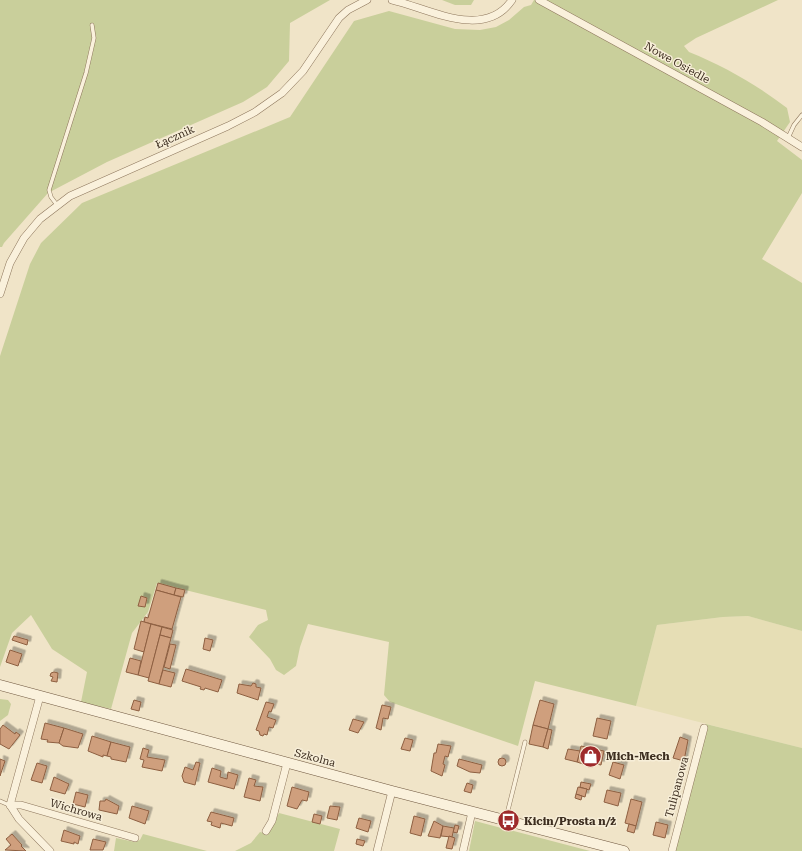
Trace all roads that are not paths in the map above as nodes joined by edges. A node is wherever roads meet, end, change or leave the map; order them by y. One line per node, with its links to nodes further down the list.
1 (367, 0): 9 (street, Łącznik)
2 (392, 0): 3 (street)
3 (512, 0)
4 (539, 0): 7 (street, Nowe Osiedle)
5 (92, 25): 9 (lane)
6 (802, 115): 7 (lane)
7 (788, 138): 8 (street, Nowe Osiedle)
8 (802, 147)
9 (57, 206): 10 (street, Łącznik)
10 (0, 294)
11 (0, 685): 12 (street, Szkolna)
12 (40, 696): 15 (street, Szkolna); 18 (street)
13 (704, 728): 27 (street, Tulipanowa)
14 (525, 742): 20 (lane)
15 (287, 763): 16 (street, Szkolna); 21 (street)
16 (392, 792): 19 (street, Szkolna); 24 (street)
17 (0, 801): 18 (lane)
18 (10, 805): 22 (street, Wichrowa); 23 (street)
19 (472, 812): 20 (street, Szkolna); 25 (street)
20 (505, 821): 26 (street, Szkolna)
21 (266, 831)
22 (135, 838)
23 (50, 851)
24 (377, 851)
25 (463, 851)
26 (624, 851)
27 (672, 851)

